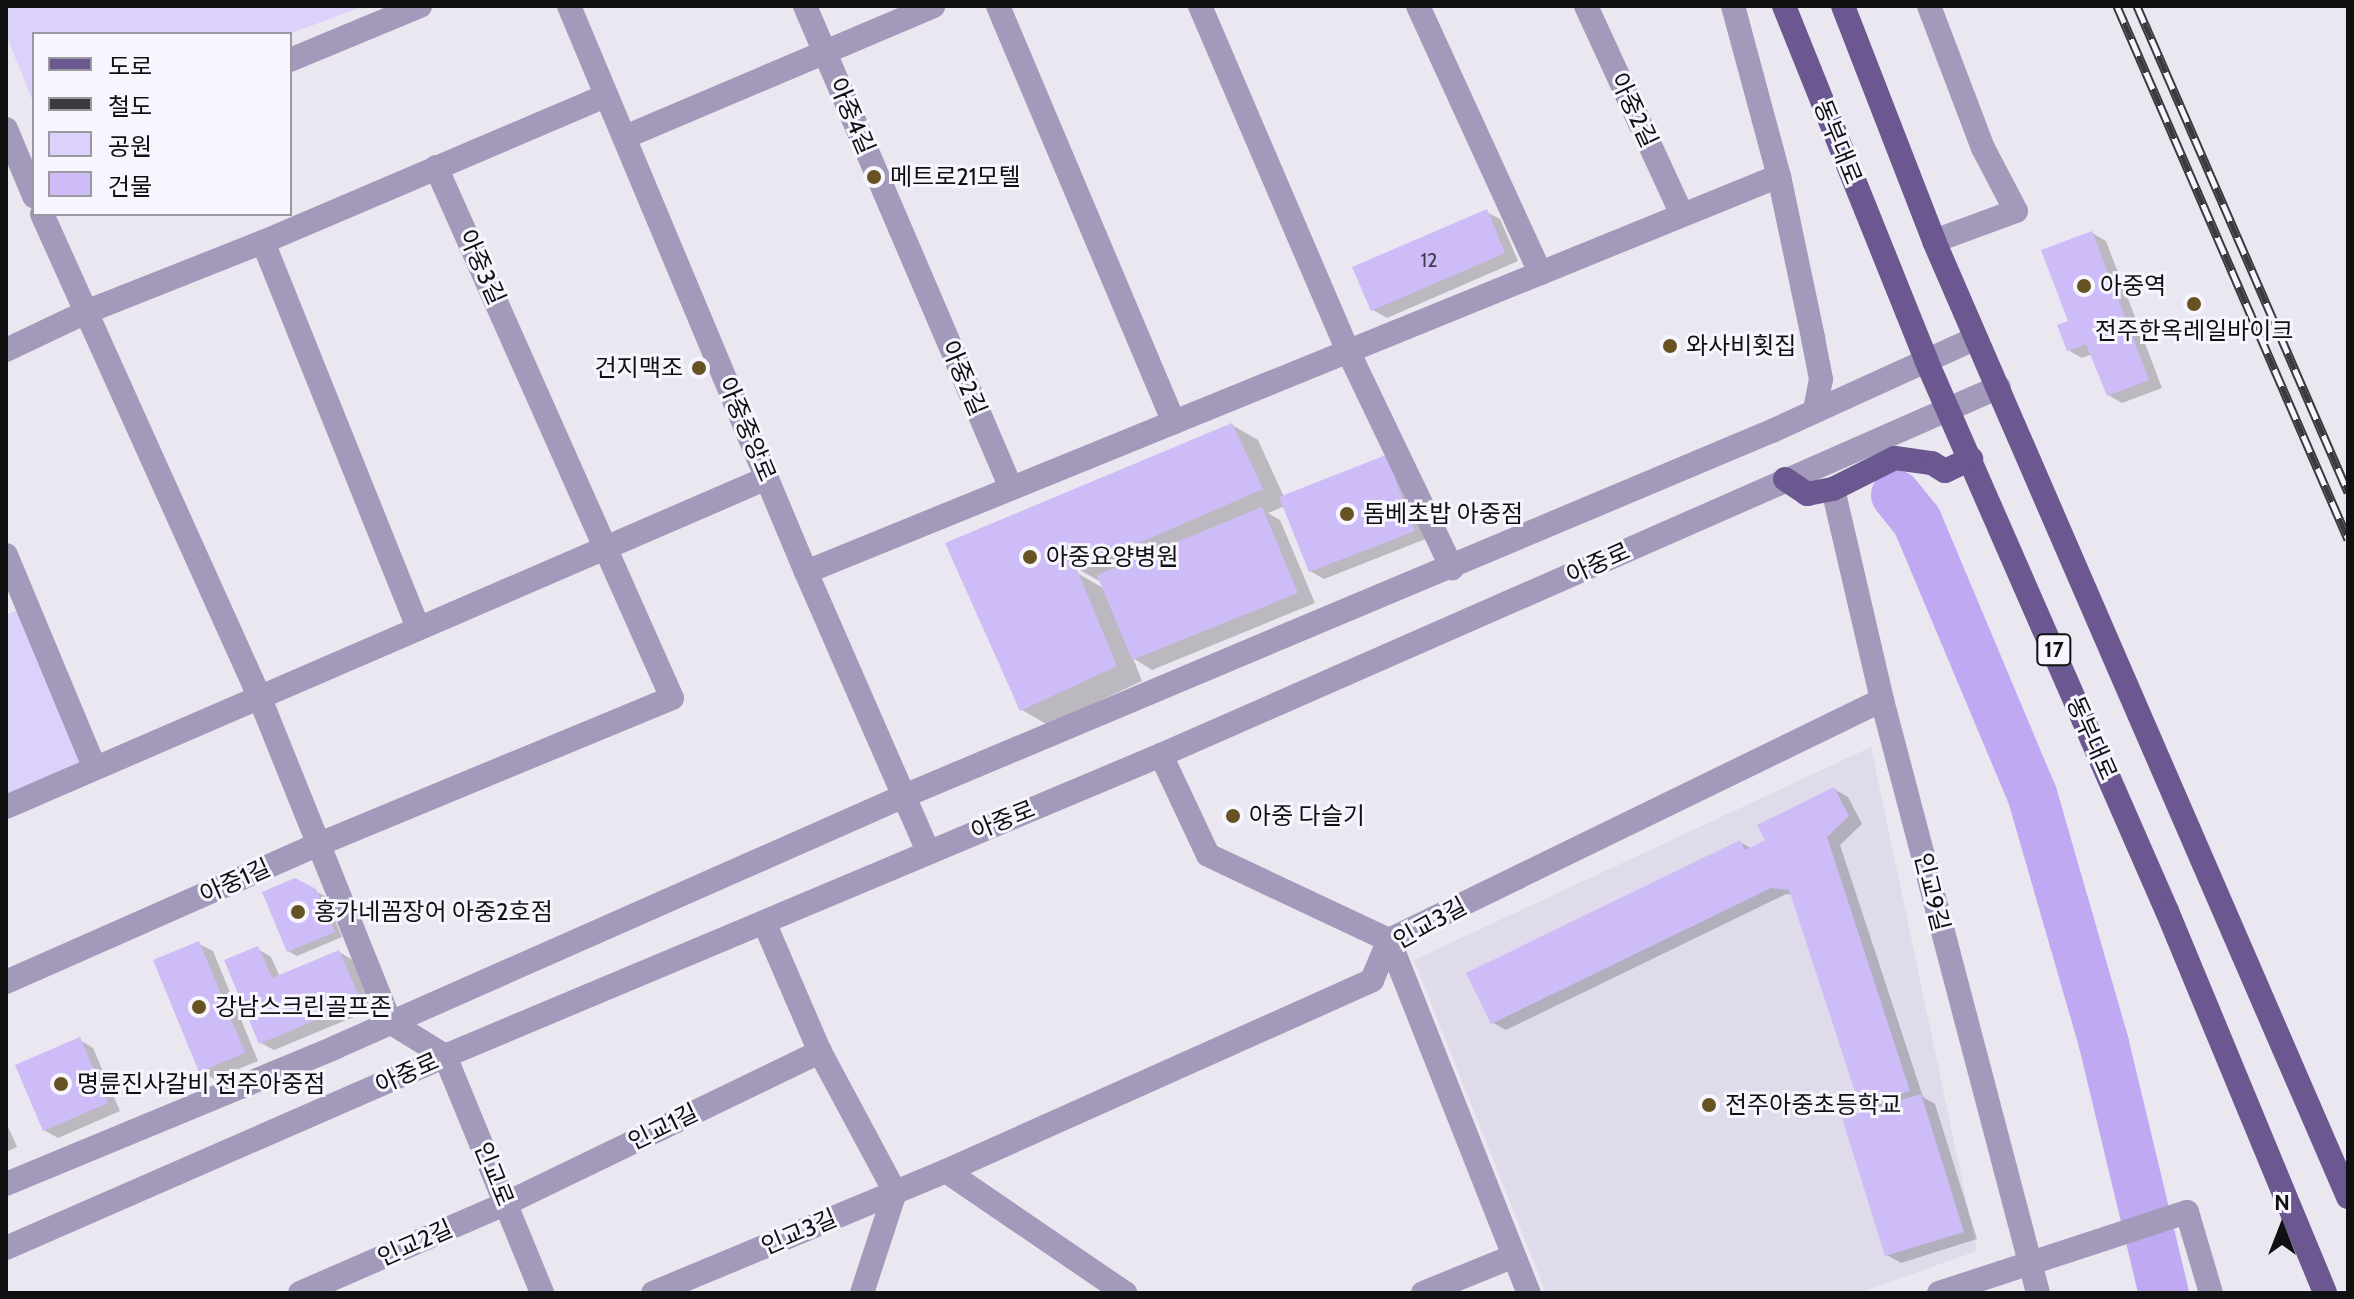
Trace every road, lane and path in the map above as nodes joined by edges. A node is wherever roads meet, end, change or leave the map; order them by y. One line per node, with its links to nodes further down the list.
1 (420, 6): 14 (street)
2 (569, 6): 15 (street, 아중중앙로)
3 (805, 6): 13 (street, 아중4길)
4 (933, 6): 13 (street, 아중4길)
5 (998, 6): 35 (street)
6 (1200, 6): 30 (street)
7 (1418, 6): 26 (street)
8 (1586, 6): 21 (street, 아중2길)
9 (1733, 6): 20 (street)
10 (1784, 6): 31 (main road, 동부대로 / 17)
11 (1843, 6): 23 (main road, 17)
12 (1929, 6): 23 (street)
13 (825, 52): 17 (street, 아중4길); 25 (street, 아중4길)
14 (292, 59)
15 (605, 96): 17 (street, 아중중앙로); 18 (street)
16 (6, 129): 19 (street)
17 (625, 137): 37 (street, 아중중앙로)
18 (436, 167): 24 (street); 41 (street, 아중3길)
19 (28, 168)
20 (1779, 176): 21 (street); 34 (street)
21 (1682, 215): 26 (street)
22 (43, 216): 27 (street)
23 (1934, 241): 28 (main road, 17)
24 (263, 242): 27 (street); 45 (street)
25 (917, 268): 39 (street, 아중2길)
26 (1540, 273): 30 (street)
27 (86, 312): 29 (street); 46 (street)
28 (1976, 338): 31 (street); 32 (main road, 17)
29 (6, 350)
30 (1348, 351): 35 (street); 43 (street)
31 (1926, 360): 33 (main road, 동부대로 / 17); 34 (street)
32 (1999, 387): 33 (street, 아중로); 63 (main road, 17)
33 (1947, 408): 36 (main road, 동부대로 / 17); 38 (street, 아중로)
34 (1815, 410): 43 (street)
35 (1174, 422): 39 (street)
36 (1971, 459): 40 (main road); 79 (main road, 동부대로 / 17)
37 (767, 478): 41 (street); 44 (street, 아중중앙로)
38 (1785, 479): 40 (main road); 48 (street, 아중로)
39 (1011, 488): 44 (street)
40 (1833, 489): 47 (street, 인교9길)
41 (603, 548): 45 (street); 52 (street, 아중1길)
42 (10, 565): 49 (street)
43 (1452, 568): 50 (street)
44 (806, 572): 50 (street, 아중중앙로)
45 (418, 628): 46 (street)
46 (259, 696): 49 (street); 52 (street)
47 (1882, 700): 55 (street, 인교3길); 67 (street, 인교9길)
48 (1161, 755): 53 (street, 아중로); 55 (street)
49 (94, 766): 51 (street)
50 (904, 796): 53 (street, 아중중앙로); 57 (street)
51 (6, 807)
52 (317, 845): 56 (street, 아중1길); 57 (street)
53 (928, 851): 54 (street, 아중로)
54 (764, 922): 58 (street); 59 (street, 아중로)
55 (1389, 940): 60 (street, 인교3길); 66 (street)
56 (6, 982)
57 (390, 1022): 59 (street); 61 (street)
58 (820, 1052): 62 (street); 64 (street, 인교1길)
59 (445, 1056): 64 (street, 인교로); 65 (street, 아중로)
60 (946, 1171): 62 (street, 인교3길); 73 (street)
61 (6, 1184)
62 (895, 1192): 71 (street, 인교3길); 72 (street)
63 (2348, 1197)
64 (507, 1203): 68 (street, 인교2길); 70 (street, 인교로)
65 (6, 1248)
66 (1514, 1256): 74 (street); 75 (street)
67 (2028, 1264): 76 (street); 77 (street, 인교9길); 78 (street)
68 (325, 1288): 69 (street, 인교2길)
69 (300, 1293)
70 (542, 1293)
71 (653, 1293)
72 (862, 1293)
73 (1125, 1293)
74 (1423, 1293)
75 (1529, 1293)
76 (1939, 1293)
77 (2038, 1293)
78 (2211, 1293)
79 (2325, 1293)

